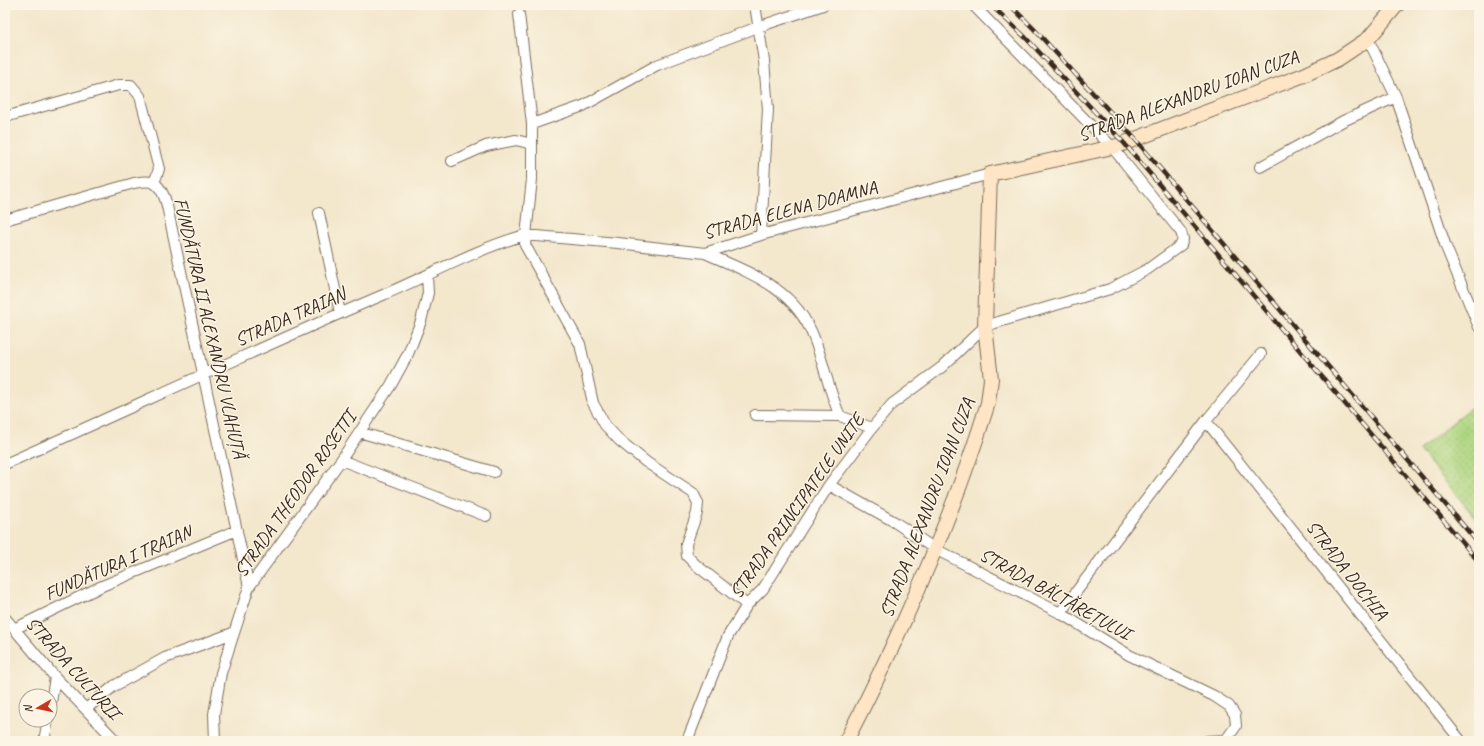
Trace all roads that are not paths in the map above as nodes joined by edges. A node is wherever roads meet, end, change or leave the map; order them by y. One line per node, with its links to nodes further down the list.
1 (755, 5): 6 (street)
2 (823, 5): 6 (street)
3 (973, 5): 12 (street)
4 (1397, 5): 7 (street, STRADA ALEXANDRU IOAN CUZA)
5 (519, 14): 10 (street)
6 (758, 27): 10 (street); 20 (street)
7 (1368, 39): 8 (street); 12 (street, STRADA ALEXANDRU IOAN CUZA)
8 (1396, 97): 14 (street); 25 (street)
9 (5, 117): 16 (street)
10 (532, 124): 11 (street)
11 (532, 144): 13 (street); 19 (street)
12 (1112, 147): 15 (street, STRADA ALEXANDRU IOAN CUZA); 24 (street)
13 (452, 161)
14 (1260, 168)
15 (990, 174): 20 (street, STRADA ELENA DOAMNA); 24 (street, STRADA ALEXANDRU IOAN CUZA)
16 (154, 183): 18 (street, FUNDĂTURA II ALEXANDRU VLAHUȚĂ); 27 (street, FUNDĂTURA II ALEXANDRU VLAHUȚĂ)
17 (319, 213): 23 (street)
18 (5, 220)
19 (525, 235): 21 (street, STRADA ELENA DOAMNA); 22 (street, STRADA TRAIAN); 41 (street)
20 (761, 235): 21 (street, STRADA ELENA DOAMNA)
21 (705, 253): 29 (street)
22 (427, 276): 23 (street, STRADA TRAIAN); 32 (street, STRADA THEODOR ROSETTI)
23 (340, 313): 27 (street, STRADA TRAIAN)
24 (985, 326): 31 (street, STRADA PRINCIPATELE UNITE); 39 (street, STRADA ALEXANDRU IOAN CUZA)
25 (1479, 327)
26 (1261, 354): 30 (street)
27 (204, 375): 34 (street, STRADA TRAIAN); 38 (street, FUNDĂTURA II ALEXANDRU VLAHUȚĂ)
28 (755, 415): 29 (street)
29 (840, 416): 31 (street)
30 (1206, 421): 42 (street); 57 (street, STRADA DOCHIA)
31 (872, 428): 36 (street, STRADA PRINCIPATELE UNITE)
32 (359, 432): 33 (street, STRADA THEODOR ROSETTI); 35 (street)
33 (341, 460): 37 (street); 40 (street, STRADA THEODOR ROSETTI)
34 (5, 464)
35 (494, 472)
36 (829, 485): 39 (street, STRADA BĂLTĂREȚULUI); 41 (street, STRADA PRINCIPATELE UNITE)
37 (486, 516)
38 (237, 530): 40 (street, FUNDĂTURA II ALEXANDRU VLAHUȚĂ); 44 (street, FUNDĂTURA I TRAIAN)
39 (935, 549): 42 (street, STRADA BĂLTĂREȚULUI); 55 (street, STRADA ALEXANDRU IOAN CUZA)
40 (249, 587): 45 (street, STRADA THEODOR ROSETTI)
41 (746, 605): 54 (street, STRADA PRINCIPATELE UNITE)
42 (1060, 613): 50 (street, STRADA BĂLTĂREȚULUI)
43 (5, 618): 44 (street, STRADA CULTURII)
44 (14, 629): 46 (street, STRADA CULTURII)
45 (233, 632): 48 (street); 53 (street, STRADA THEODOR ROSETTI)
46 (56, 677): 47 (street); 48 (street, STRADA CULTURII)
47 (54, 688)
48 (86, 709): 52 (street, STRADA CULTURII)
49 (46, 728): 51 (street)
50 (1228, 740): 56 (street)
51 (44, 741)
52 (116, 741)
53 (214, 741)
54 (687, 741)
55 (846, 741)
56 (1207, 741)
57 (1461, 741)

